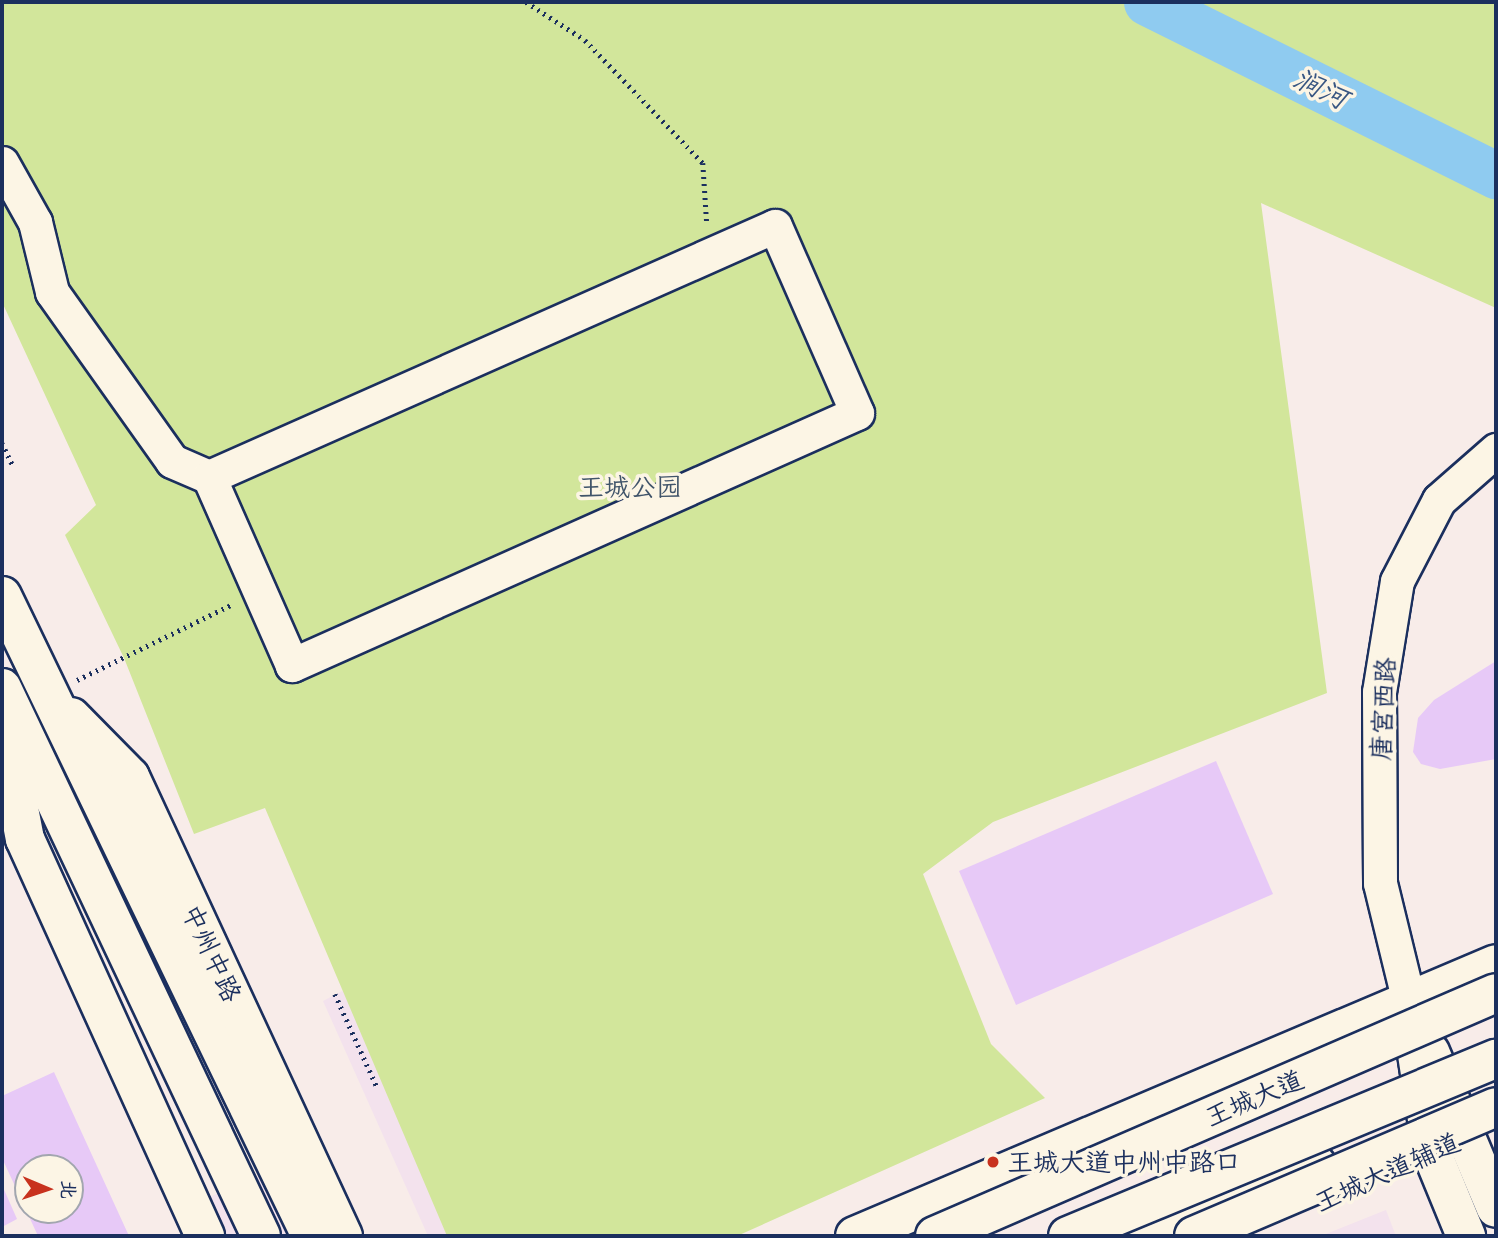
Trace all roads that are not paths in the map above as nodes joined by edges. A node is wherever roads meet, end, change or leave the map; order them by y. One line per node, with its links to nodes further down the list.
1 (2, 163): 3 (street)
2 (1496, 450): 10 (street, 唐宫西路)
3 (209, 477): 3 (street)
4 (2, 596): 6 (main road, 中州中路)
5 (2, 688): 17 (main road)
6 (48, 693): 18 (main road, 中州中路); 19 (main road, 中州中路)
7 (2, 721): 16 (main road)
8 (1496, 964): 10 (main road)
9 (1496, 993): 21 (main road, 王城大道, bridge)
10 (1409, 1002): 14 (main road, 唐宫西路); 20 (main road)
11 (1496, 1059): 22 (main road, bridge)
12 (1496, 1090): 14 (main road)
13 (1496, 1107): 24 (main road, bridge)
14 (1454, 1128): 15 (main road, 唐宫西路); 23 (main road); 25 (main road, 王城大道辅道); 26 (main road, 唐宫西路)
15 (1496, 1208)
16 (205, 1236)
17 (261, 1236)
18 (312, 1236)
19 (343, 1236)
20 (855, 1236)
21 (935, 1236)
22 (1069, 1236)
23 (1139, 1236)
24 (1194, 1236)
25 (1239, 1236)
26 (1466, 1236)

